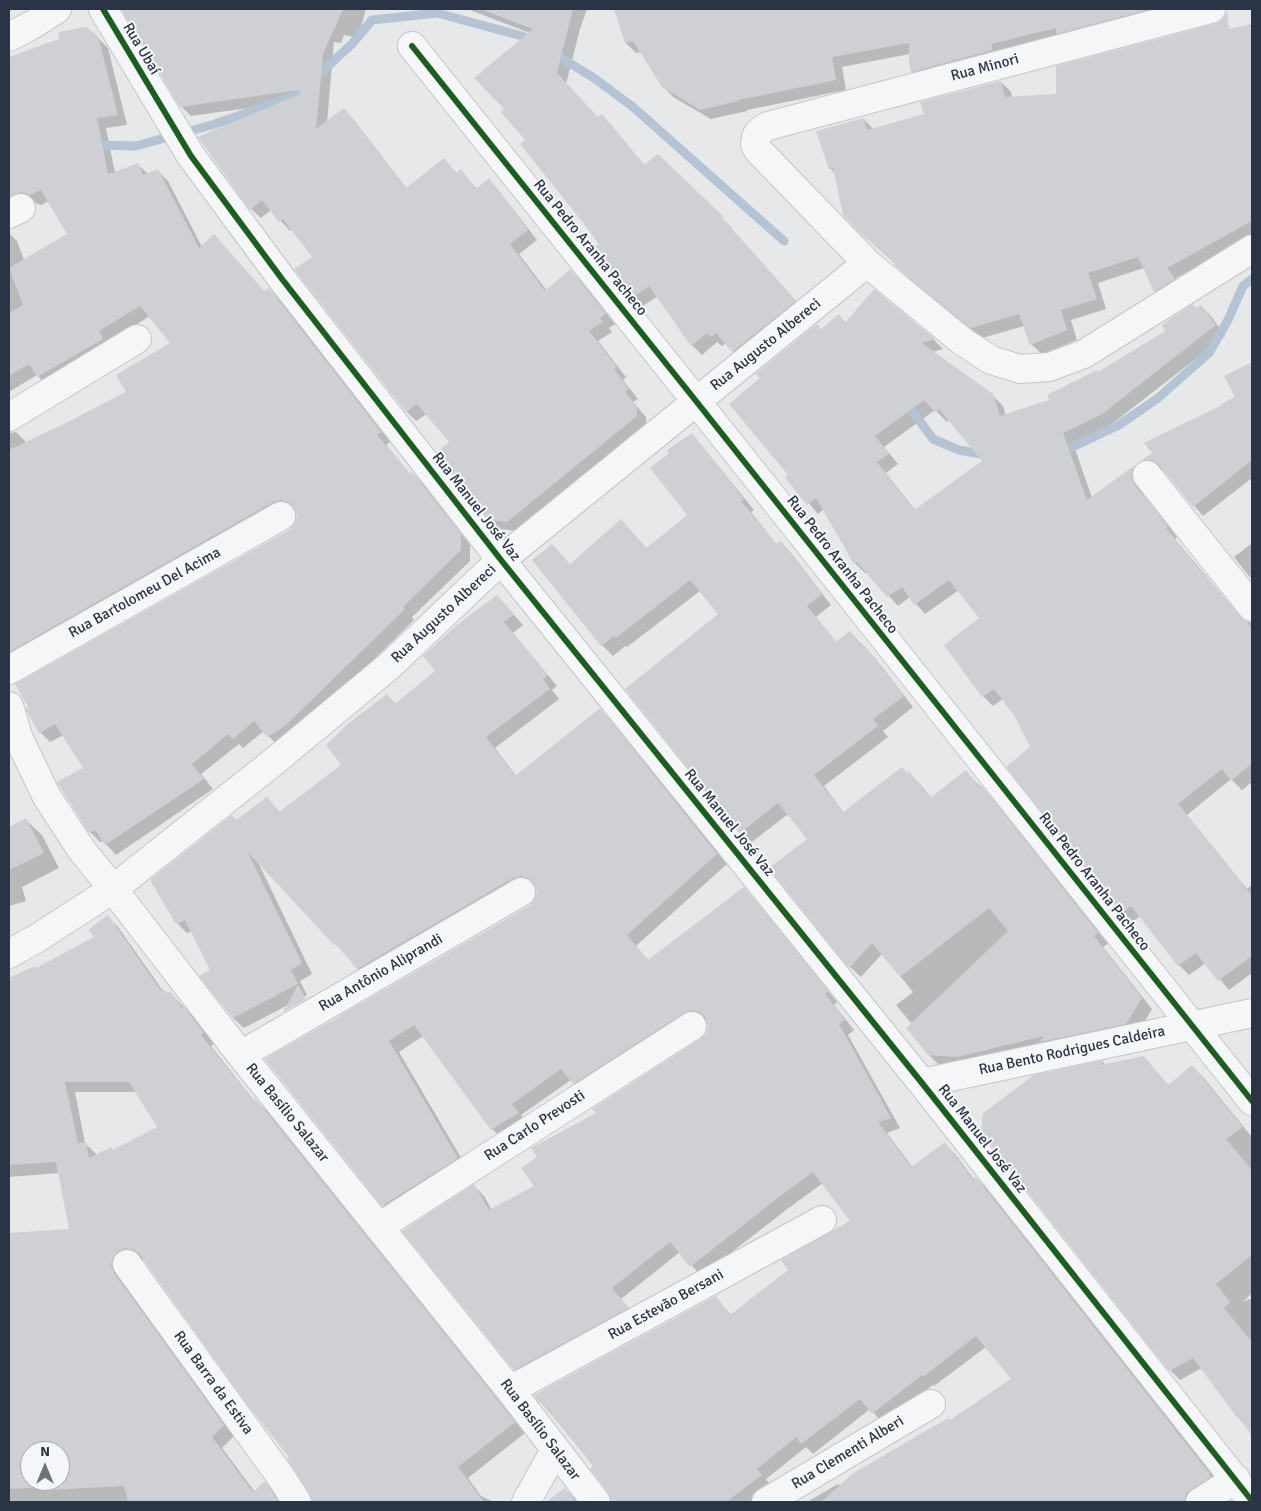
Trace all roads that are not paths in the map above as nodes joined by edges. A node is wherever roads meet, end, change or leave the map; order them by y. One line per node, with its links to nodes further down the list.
1 (57, 9): 4 (street)
2 (103, 9): 6 (street, Rua Ubaí)
3 (1211, 9): 8 (street, Rua Minori)
4 (9, 37)
5 (412, 46): 10 (street, Rua Pedro Aranha Pacheco)
6 (191, 156): 14 (street, Rua Manuel José Vaz)
7 (1252, 250): 8 (street)
8 (867, 263): 10 (street, Rua Augusto Albereci)
9 (137, 339): 11 (street)
10 (696, 401): 14 (street, Rua Augusto Albereci); 23 (street, Rua Pedro Aranha Pacheco)
11 (9, 417)
12 (1147, 476): 15 (street)
13 (281, 516): 16 (street, Rua Bartolomeu Del Acima)
14 (501, 560): 18 (street, Rua Augusto Albereci); 25 (street, Rua Manuel José Vaz)
15 (1252, 607)
16 (9, 670)
17 (9, 706): 18 (street, Rua Basílio Salazar)
18 (113, 888): 20 (street, Rua Augusto Albereci); 24 (street, Rua Basílio Salazar)
19 (522, 892): 24 (street, Rua Antônio Aliprandi)
20 (9, 954)
21 (1252, 1013): 23 (street, Rua Bento Rodrigues Caldeira)
22 (692, 1026): 28 (street, Rua Carlo Prevosti)
23 (1193, 1026): 25 (street, Rua Bento Rodrigues Caldeira); 26 (street, Rua Pedro Aranha Pacheco)
24 (241, 1055): 28 (street, Rua Basílio Salazar)
25 (922, 1083): 33 (street, Rua Manuel José Vaz)
26 (1252, 1101)
27 (822, 1220): 30 (street, Rua Estevão Bersani)
28 (379, 1226): 30 (street, Rua Basílio Salazar)
29 (127, 1264): 35 (street, Rua Barra da Estiva)
30 (510, 1390): 32 (street, Rua Basílio Salazar)
31 (931, 1404): 38 (street, Rua Clementi Alberi)
32 (555, 1450): 36 (street); 37 (street, Rua Basílio Salazar)
33 (1236, 1479): 34 (street, Rua Manuel José Vaz); 39 (street)
34 (1252, 1501)
35 (297, 1502)
36 (526, 1502)
37 (596, 1502)
38 (766, 1502)
39 (1200, 1502)

